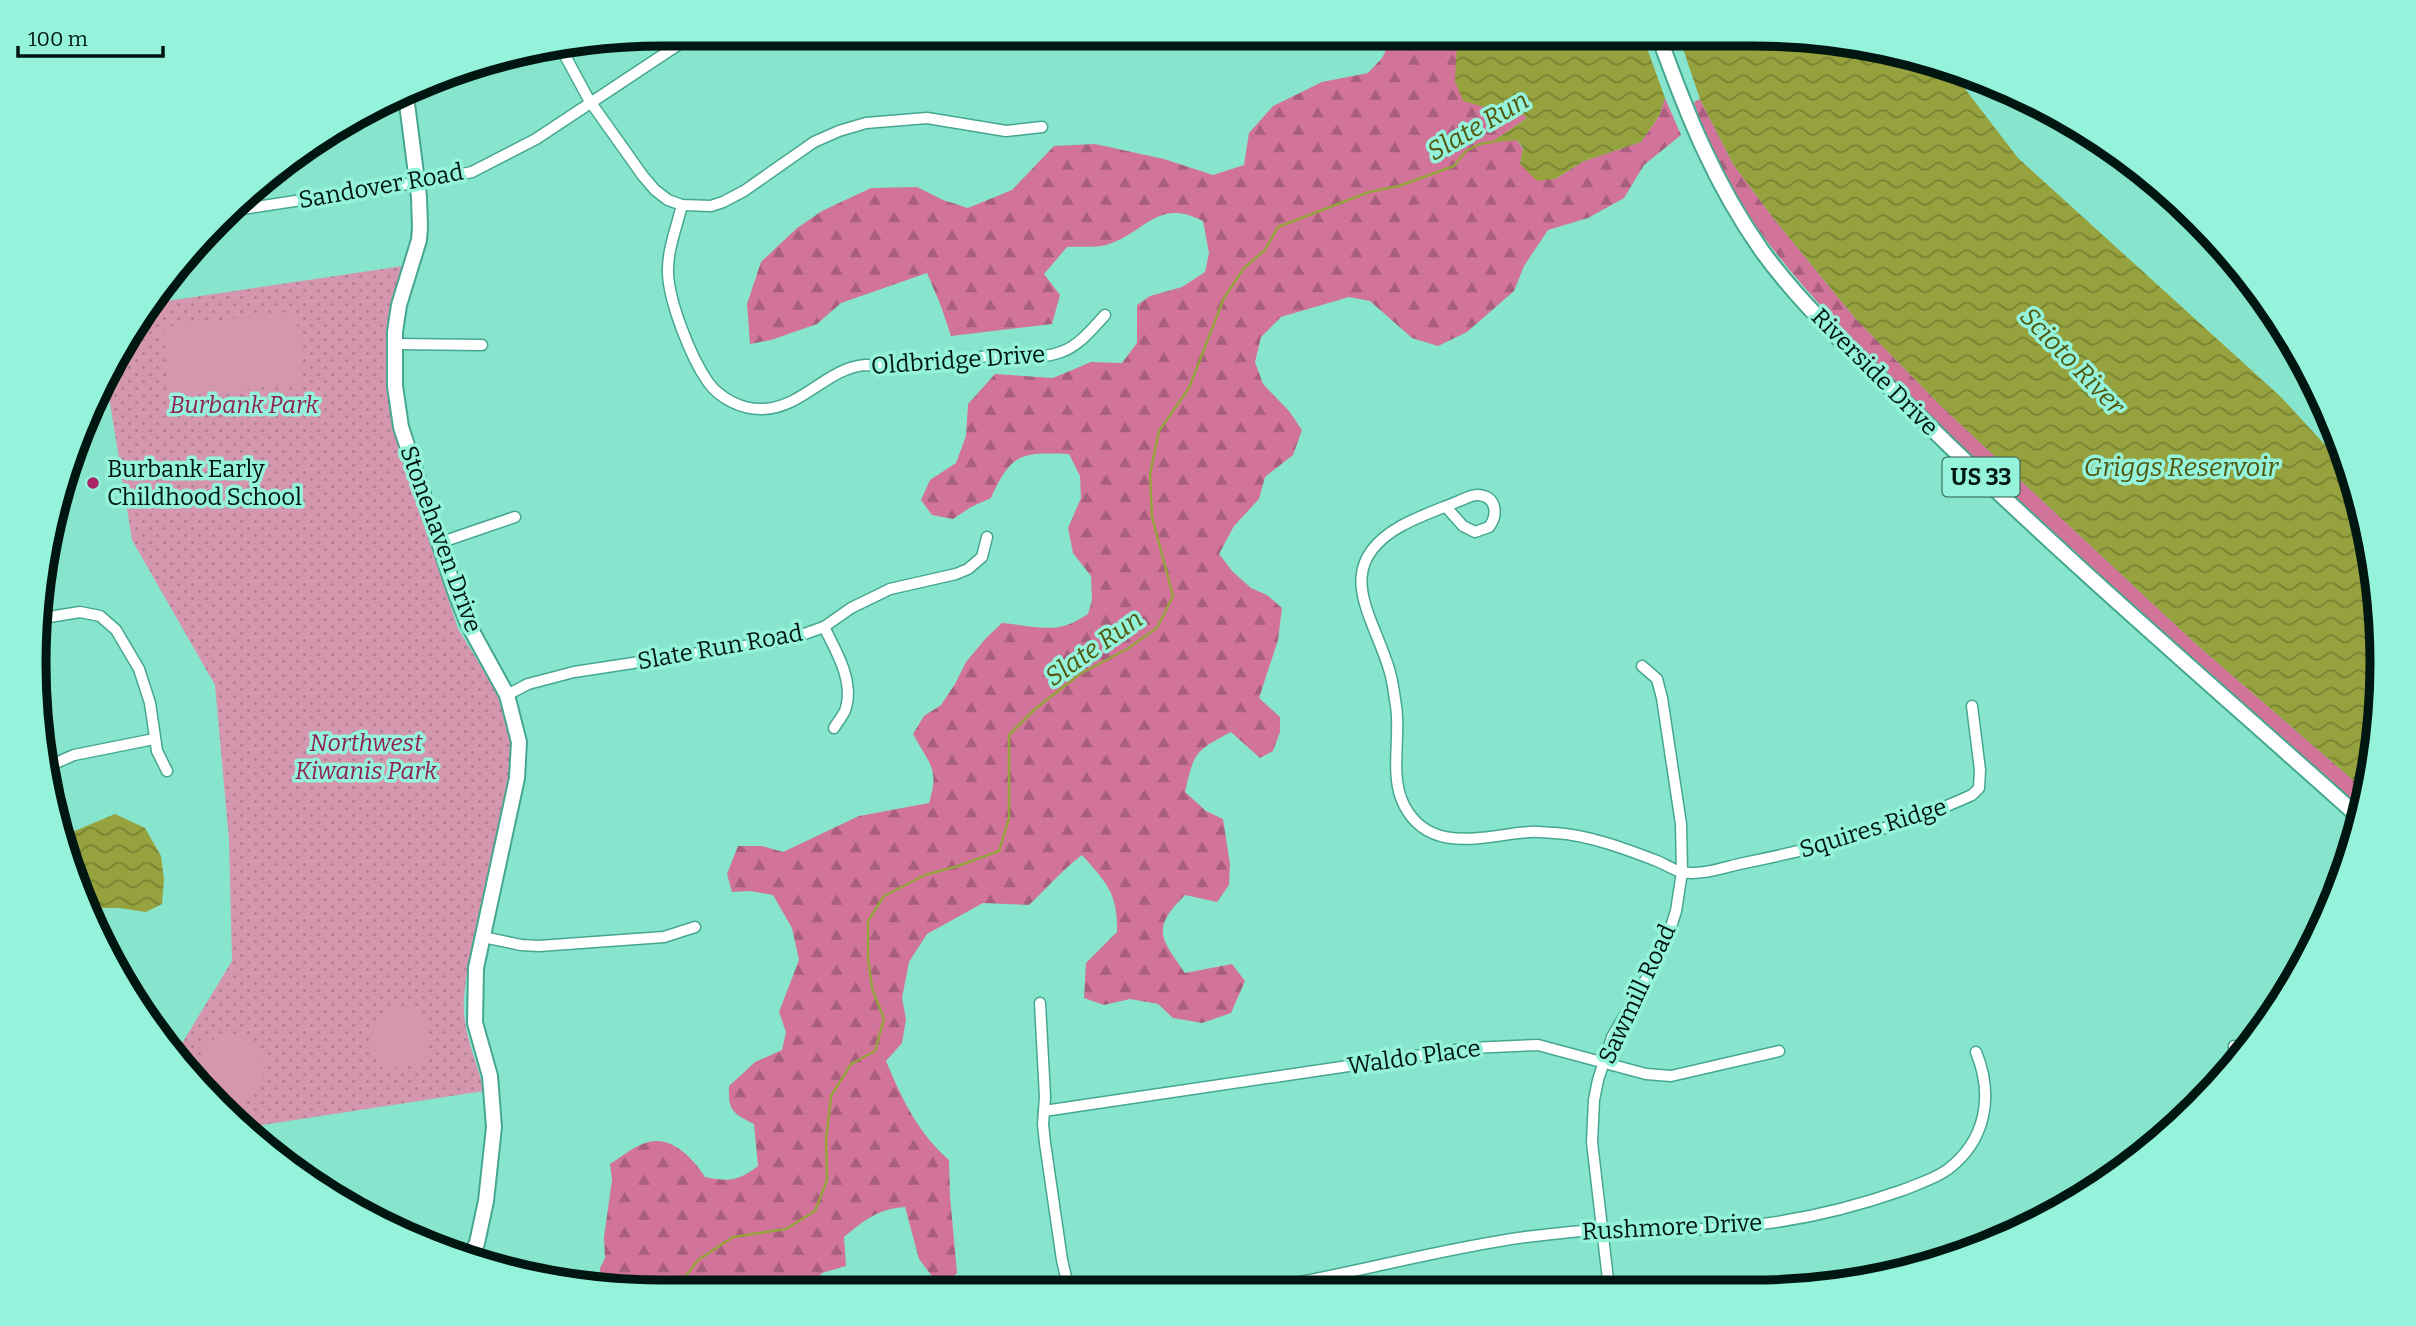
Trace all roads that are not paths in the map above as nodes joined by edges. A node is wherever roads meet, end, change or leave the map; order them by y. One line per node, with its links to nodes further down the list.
1 (676, 46): 5 (street, Sandover Road)
2 (1662, 46): 26 (street, Riverside Drive / US 33)
3 (564, 54): 5 (street)
4 (407, 102): 7 (street, Stonehaven Drive)
5 (591, 103): 7 (street, Sandover Road); 8 (street)
6 (1041, 127): 8 (street)
7 (417, 183): 9 (street, Sandover Road); 11 (street, Stonehaven Drive)
8 (682, 205): 10 (street, Oldbridge Drive)
9 (245, 209)
10 (1105, 315)
11 (395, 344): 12 (street); 16 (street, Stonehaven Drive)
12 (482, 345)
13 (1446, 507): 13 (street); 27 (street)
14 (515, 517): 16 (street)
15 (987, 537): 18 (street, Slate Run Road)
16 (439, 543): 20 (street, Stonehaven Drive)
17 (48, 617): 23 (street)
18 (824, 627): 20 (street, Slate Run Road); 22 (street)
19 (1642, 666): 27 (street, Sawmill Road)
20 (507, 695): 29 (street, Stonehaven Drive)
21 (1972, 706): 27 (street, Squires Ridge)
22 (834, 727)
23 (154, 739): 24 (street); 25 (street)
24 (54, 764)
25 (167, 771)
26 (2352, 811)
27 (1682, 872): 35 (street, Sawmill Road)
28 (695, 927): 29 (street)
29 (483, 937): 38 (street, Stonehaven Drive)
30 (1040, 1003): 36 (street)
31 (2234, 1046): 32 (street)
32 (2234, 1049)
33 (1779, 1051): 35 (street, Waldo Place)
34 (1976, 1052): 37 (street, Rushmore Drive)
35 (1604, 1062): 36 (street, Waldo Place); 37 (street, Sawmill Road)
36 (1044, 1111): 39 (street)
37 (1602, 1230): 40 (street, Rushmore Drive); 41 (street, Sawmill Road)
38 (473, 1250)
39 (1067, 1280)
40 (1313, 1280)
41 (1608, 1280)

